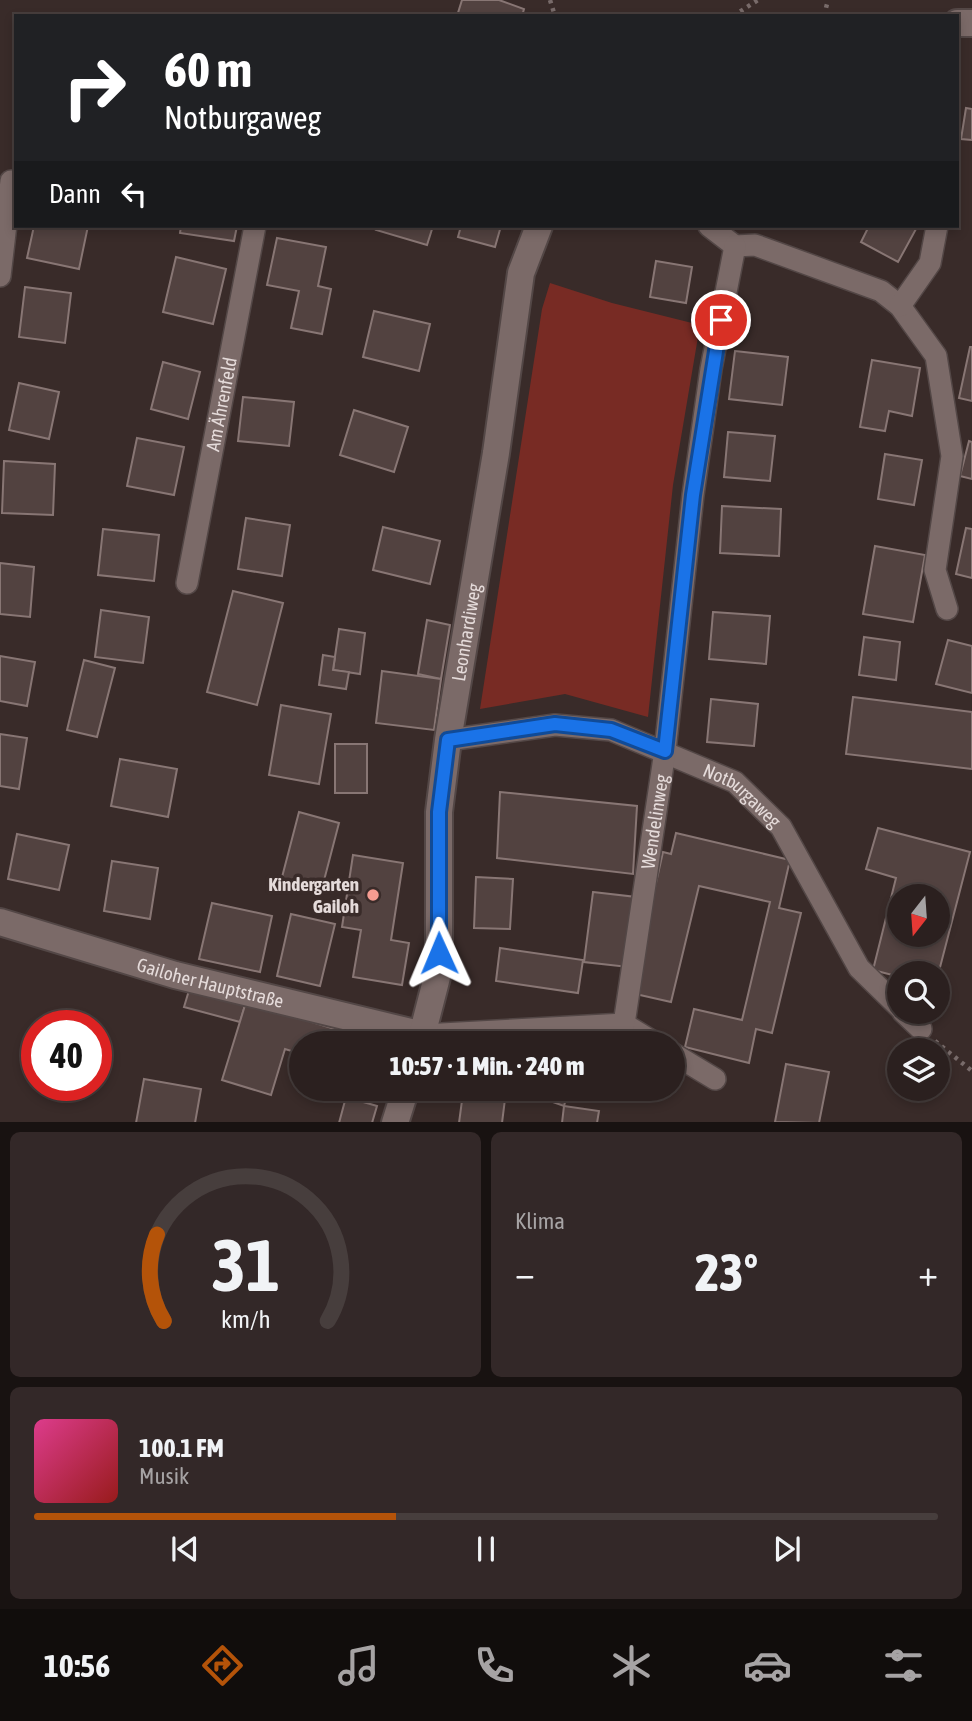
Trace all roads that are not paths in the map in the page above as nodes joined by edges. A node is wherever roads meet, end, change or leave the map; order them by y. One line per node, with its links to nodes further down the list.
1 (9, 182): 7 (street)
2 (255, 228): 9 (street, Am Ährenfeld)
3 (538, 228): 11 (street, Leonhardiweg)
4 (712, 228): 6 (street)
5 (937, 228): 8 (street)
6 (735, 246): 8 (street); 12 (street, Wendelinweg)
7 (0, 276)
8 (900, 306): 10 (street)
9 (187, 583)
10 (947, 609)
11 (448, 740): 12 (street, Notburgaweg); 19 (street, Leonhardiweg)
12 (665, 751): 14 (street, Notburgaweg); 15 (street, Wendelinweg)
13 (0, 922): 18 (street, Gailoher Hauptstraße)
14 (887, 996)
15 (624, 1024): 20 (street); 21 (street)
16 (916, 1024): 17 (street, Notburgaweg)
17 (921, 1029)
18 (390, 1031)
19 (423, 1031)
20 (529, 1031)
21 (636, 1031)
22 (685, 1061): 23 (street)
23 (715, 1079)
24 (402, 1101): 25 (street)
25 (396, 1122)

